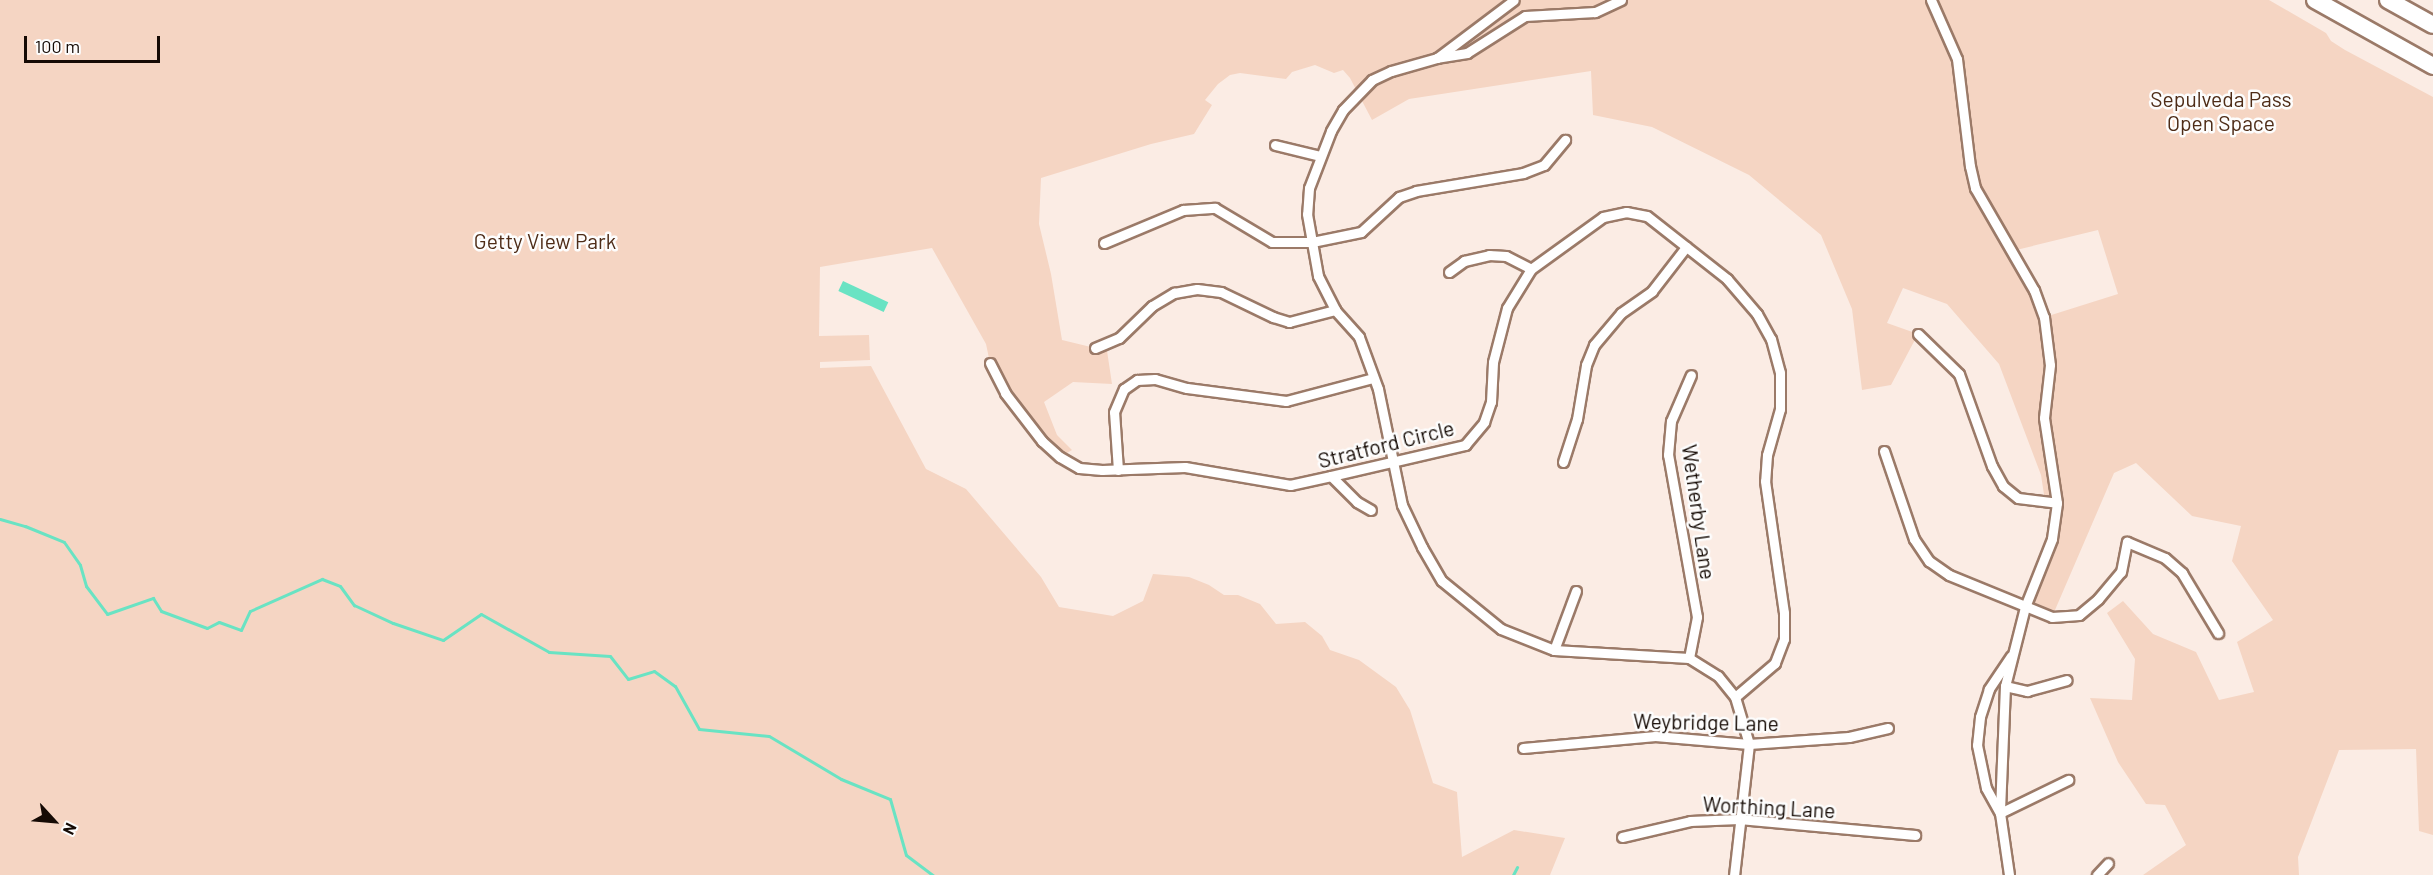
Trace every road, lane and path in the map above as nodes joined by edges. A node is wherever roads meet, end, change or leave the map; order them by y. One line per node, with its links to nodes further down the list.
1 (1514, 0): 7 (street)
2 (1621, 0): 7 (street)
3 (1931, 0): 28 (street)
4 (2315, 0): 8 (highway)
5 (2388, 0): 6 (highway)
6 (2433, 25)
7 (1437, 58): 11 (street)
8 (2433, 66)
9 (1566, 140): 12 (street)
10 (1275, 145): 11 (street)
11 (1320, 156): 12 (street)
12 (1312, 242): 13 (street); 17 (street)
13 (1104, 243)
14 (1686, 247): 15 (street, Stratford Circle); 25 (street); 38 (street, Stratford Circle)
15 (1531, 269): 16 (street); 24 (street, Stratford Circle)
16 (1449, 272)
17 (1335, 310): 19 (street); 22 (street)
18 (1918, 334): 28 (street)
19 (1095, 348)
20 (990, 363): 26 (street, Stratford Circle)
21 (1691, 375): 35 (street, Wetherby Lane)
22 (1372, 378): 24 (street); 26 (street)
23 (1884, 452): 31 (street)
24 (1393, 462): 27 (street, Stratford Circle); 33 (street)
25 (1563, 462)
26 (1118, 470): 27 (street, Stratford Circle)
27 (1331, 476): 29 (street)
28 (2056, 502): 31 (street)
29 (1371, 510)
30 (1576, 591): 33 (street)
31 (2025, 607): 32 (street); 34 (street)
32 (2218, 633)
33 (1554, 651): 35 (street)
34 (2013, 653): 37 (street); 43 (street)
35 (1689, 658): 38 (street)
36 (2067, 680): 37 (street)
37 (2005, 686): 43 (street)
38 (1735, 697): 40 (street)
39 (1888, 728): 40 (street, Weybridge Lane)
40 (1749, 744): 41 (street, Weybridge Lane); 44 (street)
41 (1523, 748)
42 (2068, 780): 43 (street)
43 (2000, 813): 49 (street)
44 (1739, 819): 45 (street, Worthing Lane); 46 (street, Worthing Lane); 48 (street)
45 (1915, 835)
46 (1622, 837)
47 (2108, 863): 50 (street)
48 (1734, 875)
49 (2009, 875)
50 (2097, 875)

